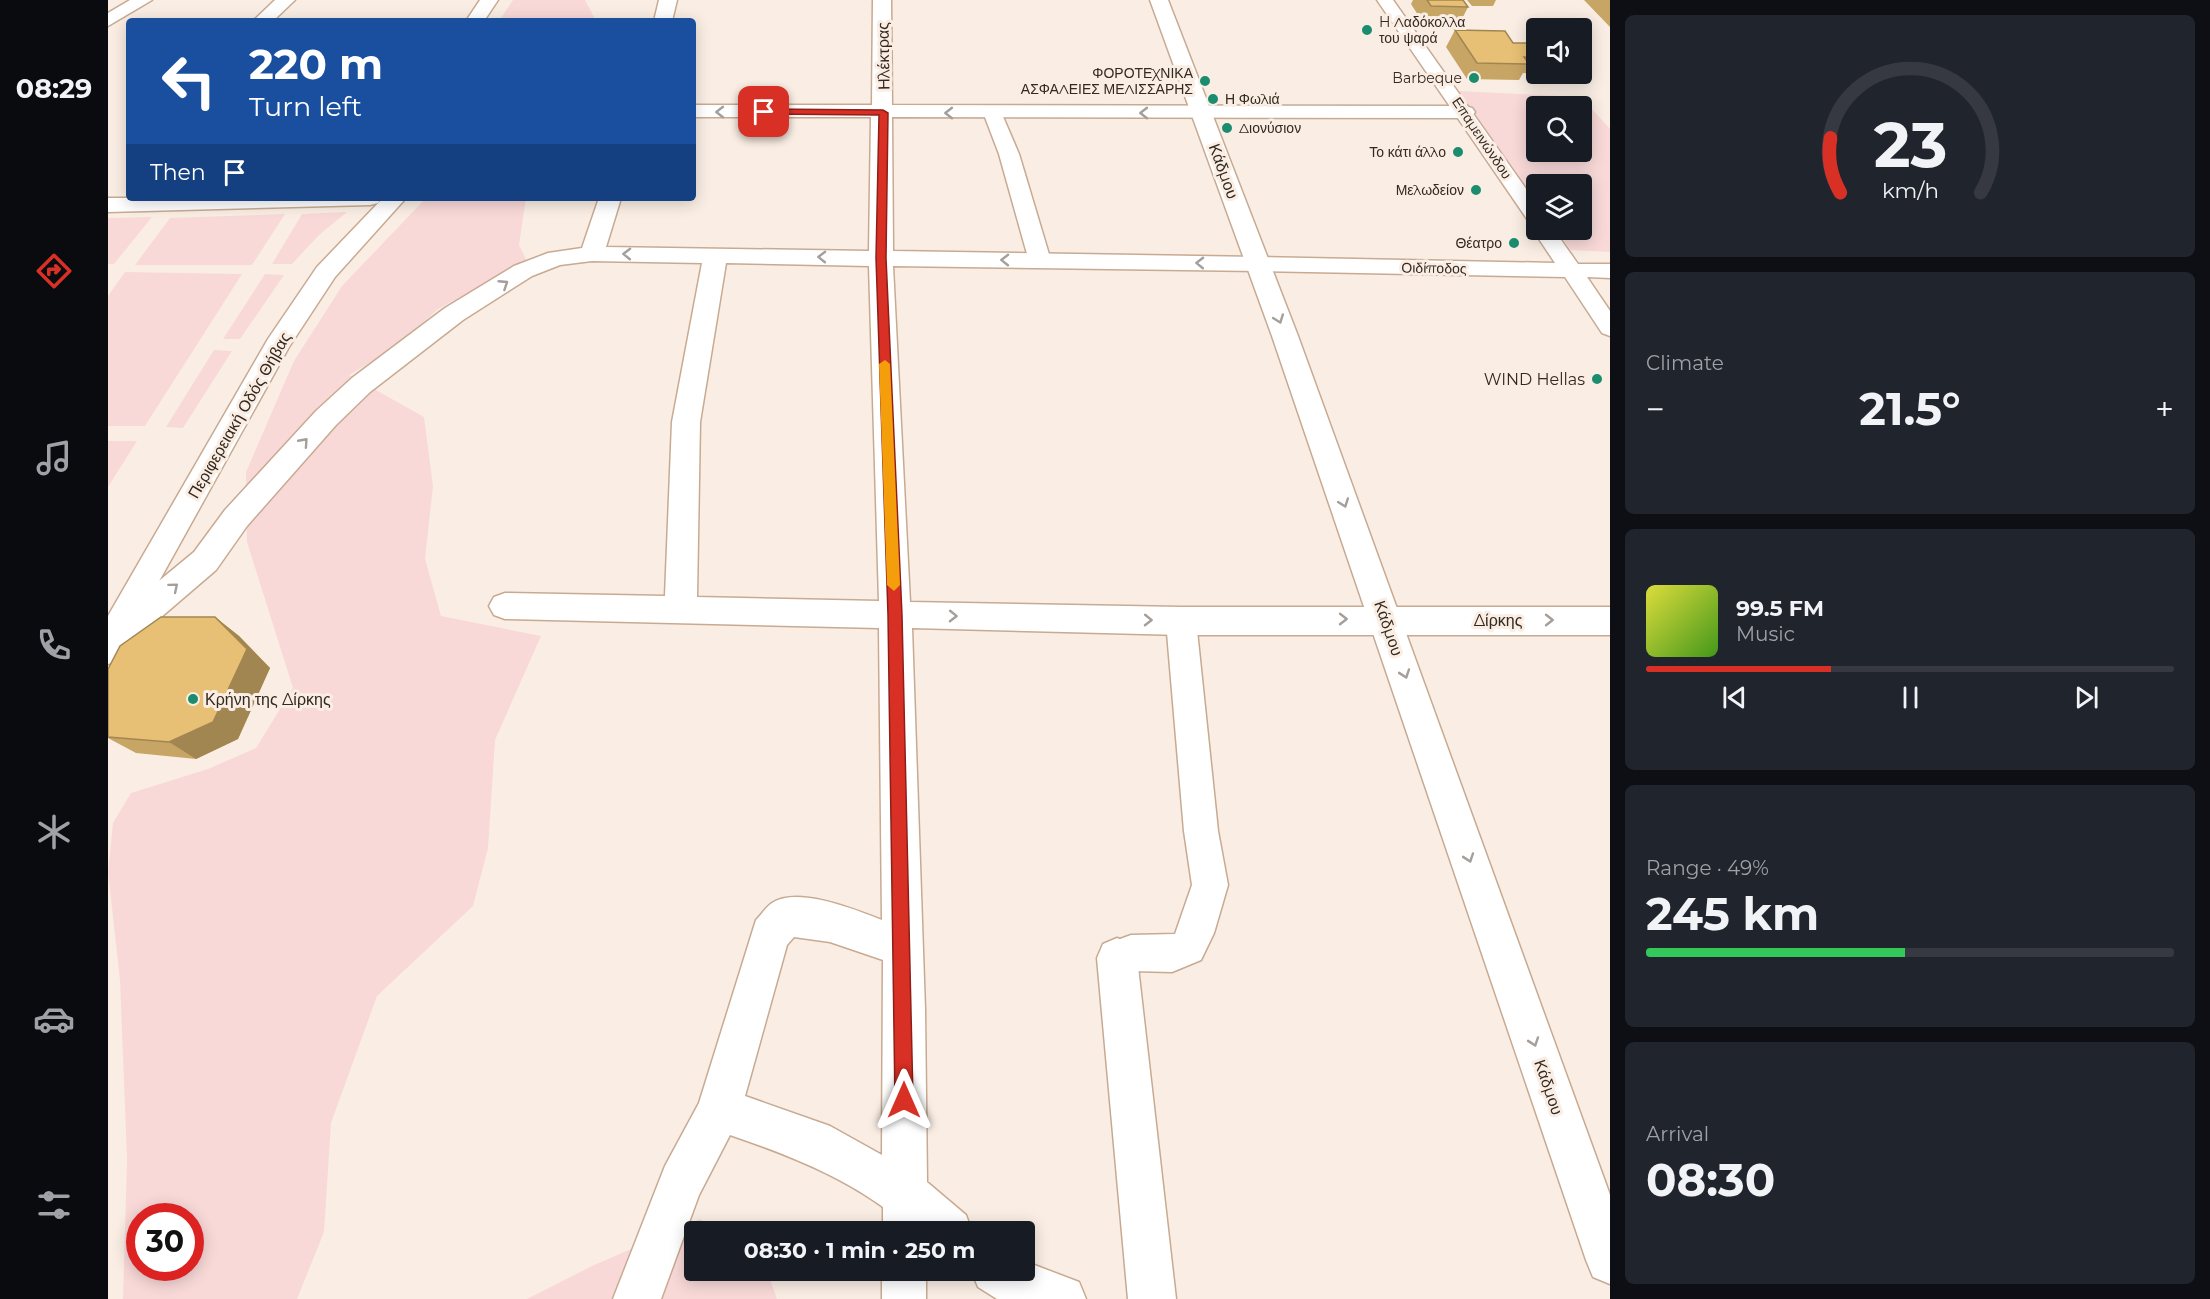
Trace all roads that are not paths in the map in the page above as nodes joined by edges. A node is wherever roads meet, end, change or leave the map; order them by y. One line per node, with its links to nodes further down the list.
1 (286, 0): 8 (street)
2 (489, 0): 9 (street)
3 (668, 0): 10 (street)
4 (882, 0): 15 (street, Ηλέκτρας)
5 (1159, 0): 16 (street, Κάδμου)
6 (1385, 0): 14 (street, Επαμεινώνδου)
7 (140, 1): 11 (street)
8 (265, 18)
9 (478, 18)
10 (664, 18)
11 (108, 21)
12 (696, 111): 15 (street, one-way to 12)
13 (992, 112): 15 (street, one-way to 15); 16 (street, one-way to 13); 26 (street)
14 (1465, 112): 16 (street); 20 (street, Επαμεινώνδου)
15 (883, 113): 25 (street, Ηλέκτρας)
16 (1202, 113): 27 (street, Κάδμου)
17 (258, 201): 21 (street)
18 (392, 201): 37 (street, Περιφερειακή Οδός Θήβας)
19 (609, 201): 23 (street)
20 (1526, 203)
21 (108, 205)
22 (1551, 240): 28 (street)
23 (592, 254): 24 (street, one-way to 23); 37 (street, one-way to 23)
24 (715, 256): 25 (street, one-way to 24); 32 (street)
25 (881, 258): 26 (street, one-way to 25); 33 (street, Ηλέκτρας)
26 (1040, 261): 27 (street, one-way to 26)
27 (1258, 264): 28 (street, Οιδίποδος); 34 (street, Κάδμου, one-way to 34)
28 (1571, 271): 29 (street, Οιδίποδος); 30 (street)
29 (1610, 272)
30 (1610, 328)
31 (505, 606): 32 (street, Δίρκης)
32 (681, 610): 33 (street, Δίρκης)
33 (895, 615): 35 (street, Δίρκης, one-way to 35); 38 (street, Ηλέκτρας)
34 (1386, 619): 35 (street, Δίρκης, one-way to 34); 36 (street, Δίρκης, one-way to 36); 43 (street, Κάδμου, one-way to 43)
35 (1181, 621): 39 (street)
36 (1610, 621)
37 (110, 644)
38 (902, 947): 40 (street); 41 (street, Ηλέκτρας)
39 (1117, 958): 49 (street)
40 (719, 1109): 41 (street); 46 (street)
41 (904, 1211): 42 (street)
42 (925, 1221)
43 (1610, 1260)
44 (904, 1281): 47 (street)
45 (1012, 1281): 48 (street)
46 (637, 1299)
47 (904, 1299)
48 (1062, 1299)
49 (1152, 1299)

